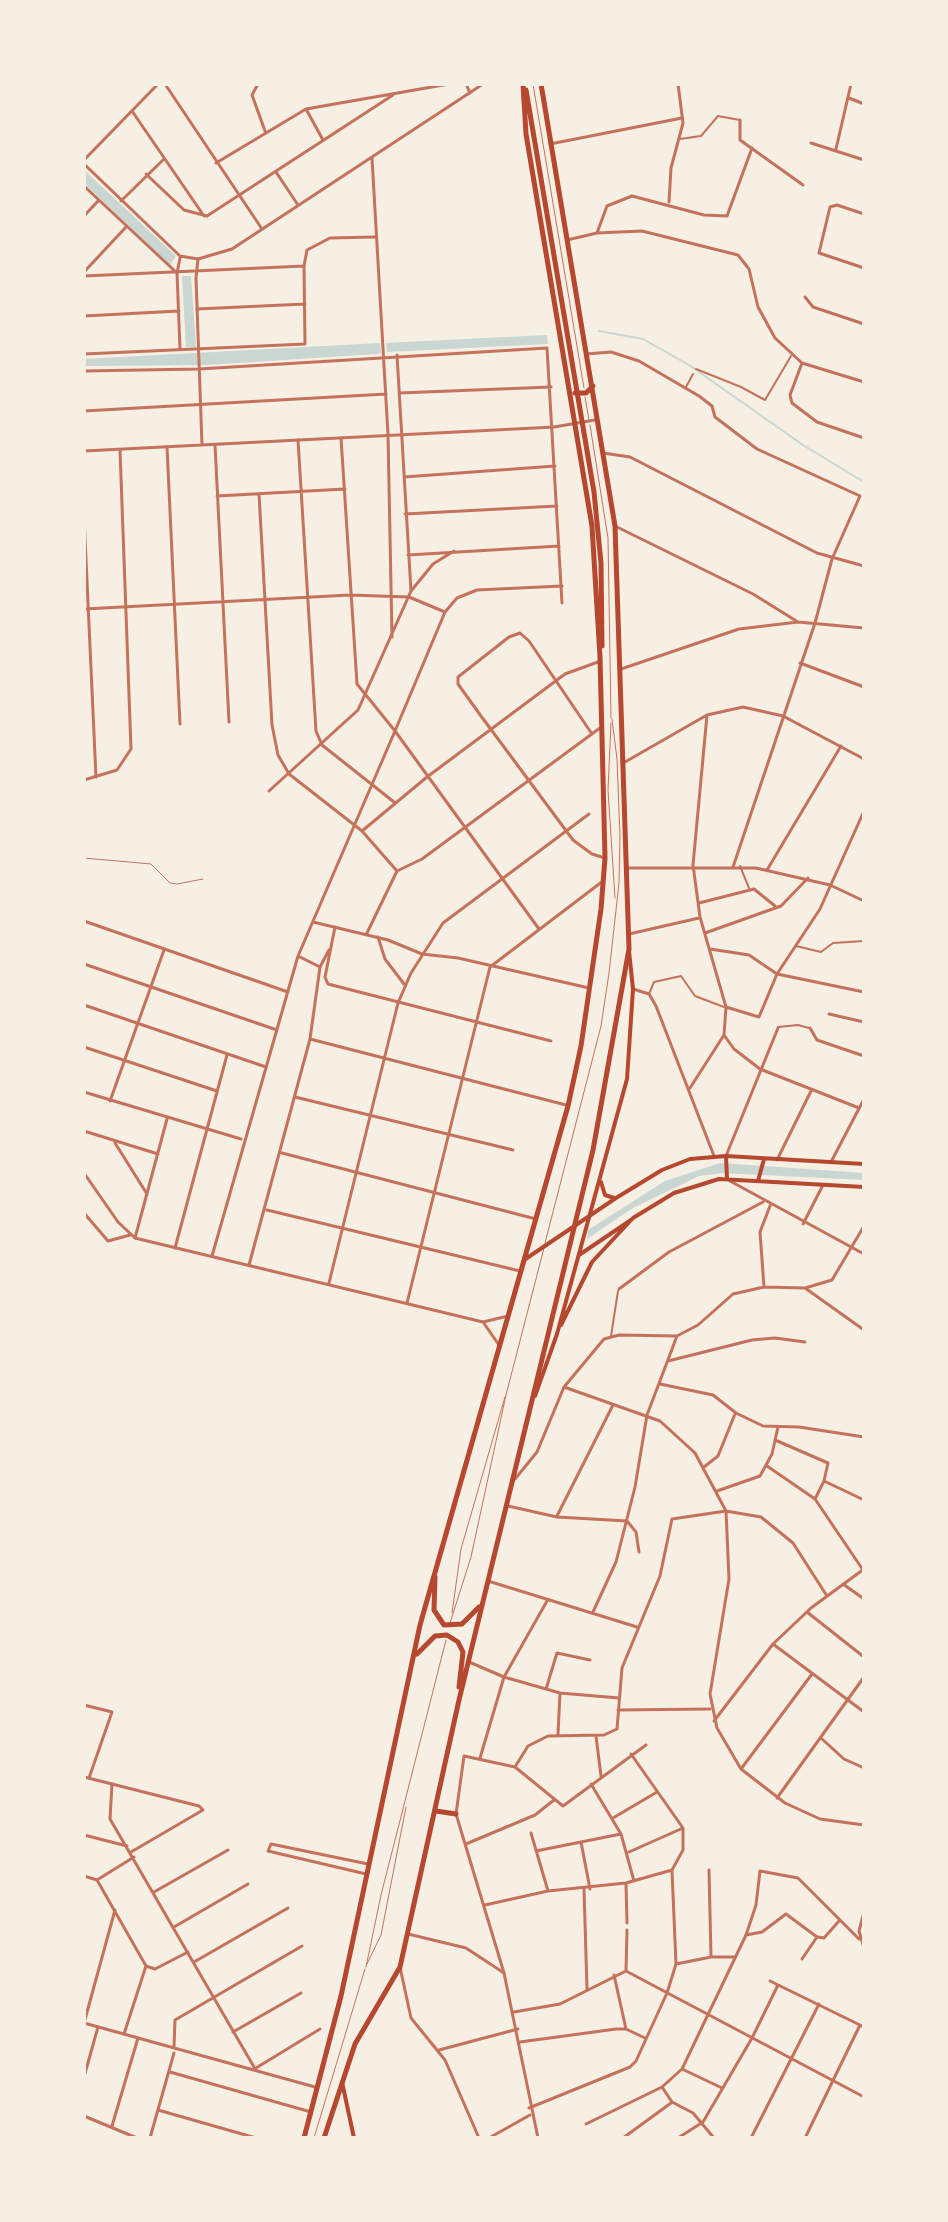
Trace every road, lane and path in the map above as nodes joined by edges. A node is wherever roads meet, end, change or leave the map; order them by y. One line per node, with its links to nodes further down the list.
1 (158, 84): 17 (street)
2 (165, 84): 31 (street)
3 (258, 84): 20 (street)
4 (449, 84): 13 (street)
5 (466, 84): 12 (street)
6 (483, 84): 12 (street)
7 (533, 84): 137 (lane)
8 (541, 84): 24 (highway)
9 (678, 84): 18 (street)
10 (851, 84): 14 (street)
11 (523, 85): 78 (highway); 129 (highway)
12 (470, 93): 27 (street)
13 (393, 95): 16 (street); 22 (street)
14 (849, 98): 15 (street); 26 (street)
15 (864, 104)
16 (306, 109): 20 (street); 22 (street)
17 (132, 111): 28 (street); 30 (street)
18 (682, 118): 21 (street); 24 (street)
19 (740, 120): 21 (street); 25 (street)
20 (265, 131): 31 (street)
21 (680, 139): 39 (street)
22 (324, 141): 32 (street)
23 (811, 143): 26 (street)
24 (550, 144): 48 (highway)
25 (752, 148): 34 (street); 39 (street)
26 (836, 149): 29 (street)
27 (372, 157): 40 (street); 47 (street)
28 (164, 158): 33 (street); 43 (street)
29 (864, 160)
30 (84, 162): 38 (street)
31 (216, 163): 36 (street)
32 (276, 172): 36 (street); 40 (street)
33 (146, 174): 38 (street); 43 (street)
34 (803, 185)
35 (84, 186): 37 (street)
36 (239, 197): 43 (street); 45 (street)
37 (99, 200): 42 (street); 44 (street)
38 (121, 201): 49 (street)
39 (668, 204): 46 (street)
40 (298, 205): 45 (street)
41 (864, 214): 52 (street)
42 (84, 216)
43 (204, 216)
44 (127, 226): 54 (street); 55 (street)
45 (262, 229): 50 (street)
46 (597, 233): 48 (street); 68 (street)
47 (375, 237): 51 (street); 66 (street)
48 (567, 240): 65 (highway)
49 (180, 256): 50 (street); 54 (street)
50 (198, 259): 53 (street)
51 (304, 266): 53 (street); 57 (street)
52 (864, 268)
53 (196, 272): 54 (street); 58 (street)
54 (177, 273): 55 (street); 59 (street)
55 (84, 274)
56 (805, 297): 61 (street)
57 (305, 304): 58 (street); 63 (street)
58 (197, 309): 63 (street)
59 (179, 311): 60 (street); 62 (street)
60 (84, 316)
61 (864, 324)
62 (183, 349): 63 (street); 64 (street)
63 (199, 349): 70 (street)
64 (84, 354)
65 (586, 354): 75 (highway); 77 (street)
66 (383, 355): 67 (street); 70 (street); 80 (street)
67 (397, 355): 76 (street); 79 (street)
68 (791, 355): 69 (street); 71 (street)
69 (802, 363): 74 (street); 89 (street)
70 (199, 367): 72 (street); 81 (street)
71 (696, 369)
72 (84, 371)
73 (693, 374): 77 (street)
74 (864, 382)
75 (593, 386): 78 (highway); 83 (highway)
76 (551, 387): 79 (street); 85 (street)
77 (685, 388): 110 (street)
78 (571, 390): 84 (highway)
79 (399, 393): 86 (street)
80 (386, 394): 81 (street); 87 (street)
81 (200, 405): 82 (street); 91 (street)
82 (84, 411)
83 (598, 419): 84 (street); 96 (highway)
84 (576, 423): 85 (street); 129 (highway)
85 (554, 427): 86 (street); 97 (street)
86 (401, 434): 87 (street); 98 (street)
87 (388, 435): 88 (street); 115 (street)
88 (341, 438): 90 (street); 99 (street)
89 (864, 438)
90 (298, 440): 92 (street); 100 (street)
91 (202, 445): 92 (street); 93 (street)
92 (215, 445): 102 (street)
93 (167, 447): 94 (street); 121 (street)
94 (120, 450): 95 (street); 122 (street)
95 (84, 451)
96 (603, 453): 106 (highway); 110 (street)
97 (555, 466): 98 (street); 103 (street)
98 (404, 477): 104 (street)
99 (345, 489): 100 (street); 114 (street)
100 (301, 491): 101 (street); 116 (street)
101 (259, 494): 102 (street); 118 (street)
102 (217, 496): 119 (street)
103 (557, 506): 104 (street); 107 (street)
104 (404, 514): 109 (street)
105 (84, 516): 123 (street)
106 (615, 526): 125 (street); 131 (highway)
107 (559, 546): 108 (street); 112 (street)
108 (454, 551): 109 (street); 113 (street)
109 (407, 555): 113 (street)
110 (832, 559): 111 (street); 126 (street)
111 (864, 566)
112 (562, 586): 120 (street); 124 (street)
113 (411, 591): 117 (street)
114 (350, 595): 115 (street); 116 (street); 134 (street)
115 (392, 595): 117 (street); 128 (street)
116 (307, 597): 118 (street); 146 (street)
117 (409, 597): 124 (street); 128 (street)
118 (264, 599): 119 (street); 150 (street)
119 (224, 602): 121 (street); 138 (street)
120 (562, 603)
121 (174, 606): 122 (street); 139 (street)
122 (127, 608): 123 (street); 151 (street)
123 (86, 609): 145 (street)
124 (445, 612): 142 (street)
125 (798, 622): 126 (street); 131 (street)
126 (815, 623): 127 (street); 130 (street)
127 (864, 628)
128 (392, 637): 134 (street)
129 (600, 659): 132 (street); 140 (highway)
130 (800, 663): 133 (street); 136 (street)
131 (621, 669): 149 (highway)
132 (557, 681): 141 (street); 141 (street); 143 (street)
133 (864, 687)
134 (366, 697): 142 (street); 146 (street)
135 (707, 715): 136 (street); 149 (street); 166 (street)
136 (783, 716): 147 (street); 168 (street)
137 (612, 719): 178 (lane); 178 (lane)
138 (229, 722)
139 (180, 724)
140 (600, 728): 143 (street); 165 (highway)
141 (491, 729): 152 (street); 154 (street)
142 (395, 731): 152 (street); 155 (street)
143 (592, 734): 154 (street)
144 (84, 736): 145 (street)
145 (93, 736): 151 (street)
146 (322, 745): 150 (street); 155 (street)
147 (842, 745): 148 (street); 170 (street)
148 (864, 759)
149 (625, 762): 169 (highway)
150 (289, 774): 156 (street); 160 (street)
151 (96, 777): 153 (street)
152 (427, 777): 157 (street); 161 (street)
153 (84, 780)
154 (530, 781): 161 (street); 163 (street)
155 (373, 786): 157 (street); 160 (street)
156 (269, 791)
157 (394, 802): 162 (street)
158 (864, 811): 176 (street)
159 (589, 814): 163 (street)
160 (355, 825): 162 (street); 184 (street)
161 (463, 828): 171 (street); 174 (street)
162 (362, 831): 171 (street)
163 (567, 831): 165 (street); 174 (street)
164 (84, 858): 173 (lane)
165 (605, 858): 175 (highway)
166 (693, 865): 168 (street); 169 (street); 180 (street)
167 (740, 866): 168 (street); 170 (street); 177 (street)
168 (733, 867)
169 (628, 868): 188 (highway)
170 (767, 870): 172 (street)
171 (397, 871): 189 (street)
172 (808, 878): 176 (street); 181 (street)
173 (203, 879)
174 (503, 879): 186 (street); 197 (street)
175 (603, 880): 186 (street); 205 (highway)
176 (830, 885): 179 (street); 192 (street)
177 (750, 890): 180 (street); 181 (street)
178 (616, 900): 305 (lane)
179 (864, 901)
180 (698, 903): 182 (street)
181 (775, 906): 187 (street)
182 (700, 917): 187 (street); 188 (street)
183 (84, 921): 193 (street)
184 (313, 922): 185 (street); 198 (street)
185 (335, 927): 189 (street); 196 (street)
186 (539, 929): 201 (street)
187 (705, 933): 195 (street)
188 (629, 934): 194 (highway)
189 (366, 935): 190 (street)
190 (378, 937): 197 (street); 203 (street)
191 (864, 941): 192 (street)
192 (796, 946): 202 (street)
193 (165, 949): 204 (street); 207 (street)
194 (629, 949): 206 (main road); 306 (highway)
195 (710, 949): 202 (street); 212 (street)
196 (329, 950): 200 (street); 210 (street)
197 (422, 954): 201 (street); 203 (street)
198 (298, 956): 200 (street); 207 (street)
199 (84, 964): 204 (street)
200 (320, 967): 221 (street)
201 (490, 967): 205 (street); 214 (street)
202 (777, 974): 208 (street); 212 (street)
203 (404, 984): 210 (street)
204 (151, 987): 216 (street); 219 (street)
205 (590, 989): 238 (highway)
206 (633, 989): 209 (street); 258 (main road)
207 (288, 992): 219 (street)
208 (864, 992)
209 (649, 994): 212 (street); 231 (street)
210 (398, 1003): 214 (street); 226 (street)
211 (84, 1005): 216 (street)
212 (726, 1007): 220 (street)
213 (829, 1014): 215 (street)
214 (476, 1022): 222 (street); 230 (street)
215 (864, 1022)
216 (138, 1024): 224 (street); 227 (street)
217 (778, 1028): 218 (street); 229 (street)
218 (810, 1028): 225 (street)
219 (277, 1030): 228 (street)
220 (724, 1035): 229 (street); 231 (street)
221 (310, 1039): 226 (street); 235 (street)
222 (551, 1041)
223 (84, 1047): 227 (street)
224 (227, 1055): 228 (street); 233 (street)
225 (864, 1056)
226 (384, 1059): 230 (street); 240 (street)
227 (124, 1062): 233 (street); 237 (street)
228 (266, 1067): 245 (street)
229 (760, 1069): 232 (street); 251 (street)
230 (462, 1080): 238 (street); 244 (street)
231 (690, 1088): 250 (street)
232 (812, 1090): 239 (street); 252 (street)
233 (217, 1091): 242 (street)
234 (84, 1092): 237 (street)
235 (295, 1097): 240 (street); 248 (street)
236 (864, 1099): 239 (street)
237 (110, 1101): 241 (street)
238 (568, 1106): 272 (highway)
239 (859, 1108): 254 (street)
240 (372, 1116): 244 (street); 257 (street)
241 (167, 1119): 242 (street); 249 (street)
242 (207, 1129): 245 (street); 281 (street)
243 (84, 1131): 246 (street)
244 (449, 1134): 247 (street); 263 (street)
245 (243, 1139): 284 (street)
246 (114, 1141): 249 (street); 264 (street)
247 (513, 1150)
248 (282, 1153): 257 (street); 268 (street)
249 (158, 1154): 264 (street)
250 (714, 1156): 251 (main road); 265 (main road)
251 (726, 1156): 253 (main road); 259 (main road)
252 (777, 1160): 253 (main road); 254 (main road)
253 (762, 1162): 260 (main road)
254 (831, 1162): 255 (main road)
255 (864, 1164)
256 (84, 1173): 277 (street)
257 (356, 1173): 263 (street); 275 (street)
258 (601, 1177): 265 (main road); 270 (main road)
259 (727, 1179): 260 (main road); 266 (street); 271 (main road)
260 (758, 1181): 261 (main road)
261 (823, 1185): 262 (main road); 273 (street)
262 (864, 1187)
263 (435, 1191): 272 (street); 280 (street)
264 (147, 1194): 278 (street)
265 (616, 1198): 270 (main road)
266 (763, 1202): 267 (street); 292 (street)
267 (770, 1206): 273 (street); 290 (street)
268 (267, 1210): 275 (street); 287 (street)
269 (84, 1213): 277 (street)
270 (587, 1218): 276 (main road); 279 (main road)
271 (633, 1218): 285 (main road); 297 (main road)
272 (536, 1219): 286 (highway)
273 (803, 1224): 282 (street)
274 (864, 1226): 282 (street)
275 (342, 1228): 280 (street); 289 (street)
276 (565, 1231): 279 (main road); 286 (main road)
277 (130, 1235): 278 (street)
278 (135, 1238): 281 (street)
279 (581, 1242): 285 (main road)
280 (421, 1247): 288 (street); 293 (street)
281 (175, 1248): 284 (street)
282 (853, 1249): 283 (street); 291 (street)
283 (864, 1254)
284 (212, 1256): 287 (street)
285 (577, 1257): 297 (main road)
286 (524, 1261): 288 (highway)
287 (249, 1265): 289 (street)
288 (521, 1271): 294 (highway)
289 (329, 1283): 293 (street)
290 (764, 1287): 291 (street); 299 (street)
291 (805, 1288): 296 (street)
292 (619, 1289): 298 (street)
293 (407, 1303): 295 (street)
294 (508, 1316): 295 (street); 301 (highway)
295 (483, 1322): 301 (street)
296 (864, 1330)
297 (557, 1334): 306 (main road)
298 (610, 1336): 299 (street); 304 (street)
299 (677, 1336): 302 (street)
300 (805, 1342): 302 (street)
301 (501, 1348): 325 (highway)
302 (668, 1361): 303 (street)
303 (660, 1384): 308 (street); 309 (street)
304 (564, 1387): 307 (street); 315 (street)
305 (506, 1395): 335 (lane); 335 (lane)
306 (533, 1403): 315 (highway)
307 (613, 1405): 309 (street); 322 (street)
308 (736, 1413): 310 (street); 314 (street)
309 (647, 1415): 314 (street); 323 (street)
310 (778, 1427): 311 (street); 312 (street)
311 (864, 1437)
312 (775, 1440): 313 (street); 316 (street)
313 (767, 1466): 317 (street); 318 (street)
314 (704, 1467): 317 (street)
315 (515, 1479): 320 (highway)
316 (824, 1481): 318 (street); 319 (street)
317 (717, 1491): 321 (street)
318 (815, 1499): 326 (street)
319 (864, 1500)
320 (508, 1506): 322 (street); 327 (highway)
321 (726, 1511): 329 (street); 337 (street); 353 (street)
322 (557, 1517): 323 (street)
323 (627, 1521): 324 (street); 334 (street)
324 (639, 1552)
325 (435, 1568): 336 (highway); 340 (highway)
326 (864, 1570): 328 (street)
327 (488, 1581): 331 (street); 332 (highway)
328 (843, 1584): 329 (street); 330 (street)
329 (827, 1596): 333 (street)
330 (864, 1599)
331 (547, 1601): 334 (street); 345 (street)
332 (482, 1603): 336 (highway); 343 (highway)
333 (809, 1610): 339 (street); 341 (street)
334 (593, 1612): 337 (street)
335 (451, 1618): 336 (lane)
336 (449, 1627): 338 (lane)
337 (637, 1627): 349 (street)
338 (447, 1635): 340 (highway); 350 (highway); 372 (lane)
339 (773, 1644): 344 (street); 356 (street)
340 (415, 1657): 389 (highway)
341 (864, 1657)
342 (590, 1660): 347 (street)
343 (469, 1661): 345 (street); 350 (highway)
344 (812, 1674): 351 (street); 365 (street)
345 (504, 1677): 347 (street); 362 (street)
346 (864, 1677): 351 (street)
347 (546, 1689): 348 (street)
348 (560, 1693): 349 (street); 357 (street)
349 (619, 1698): 354 (street)
350 (459, 1700): 374 (highway)
351 (848, 1701): 355 (street); 359 (street)
352 (84, 1705): 367 (street)
353 (712, 1709): 354 (street); 356 (street)
354 (618, 1710): 358 (street)
355 (864, 1712)
356 (714, 1721): 365 (street)
357 (558, 1734): 358 (street); 363 (street)
358 (596, 1736): 366 (street)
359 (822, 1739): 364 (street); 371 (street)
360 (646, 1745): 361 (street)
361 (631, 1754): 366 (street); 370 (street)
362 (480, 1758): 363 (street); 375 (street)
363 (515, 1767): 373 (street)
364 (864, 1768)
365 (741, 1769): 371 (street)
366 (601, 1776): 369 (street)
367 (87, 1777): 368 (street)
368 (112, 1784): 384 (street); 388 (street)
369 (591, 1784): 373 (street); 376 (street)
370 (657, 1792): 376 (street); 378 (street)
371 (777, 1798): 377 (street)
372 (407, 1800): 423 (lane); 423 (lane)
373 (554, 1800): 383 (street)
374 (436, 1811): 375 (highway); 410 (highway)
375 (456, 1814): 383 (street)
376 (613, 1818): 380 (street)
377 (864, 1825)
378 (683, 1828): 387 (street); 390 (street)
379 (531, 1833): 386 (street)
380 (621, 1834): 382 (street); 387 (street)
381 (84, 1835): 384 (street)
382 (581, 1842): 386 (street); 399 (street)
383 (466, 1844): 402 (street)
384 (127, 1846): 388 (street)
385 (228, 1850): 401 (street)
386 (536, 1851): 400 (street)
387 (629, 1852): 395 (street)
388 (133, 1855): 394 (street); 401 (street)
389 (368, 1864): 392 (highway); 392 (street)
390 (672, 1870): 395 (street); 421 (street)
391 (709, 1870): 417 (street)
392 (366, 1874): 460 (highway)
393 (84, 1876): 394 (street)
394 (97, 1880): 404 (street)
395 (634, 1881): 396 (street)
396 (626, 1883): 399 (street); 407 (street)
397 (248, 1884): 408 (street)
398 (584, 1889): 399 (street); 400 (street); 430 (street)
399 (590, 1889)
400 (548, 1891): 402 (street)
401 (154, 1892): 408 (street)
402 (485, 1905): 426 (street)
403 (288, 1908): 420 (street)
404 (115, 1910): 422 (street); 437 (street)
405 (864, 1912): 413 (street)
406 (839, 1921): 411 (street); 412 (street); 413 (street)
407 (627, 1923)
408 (174, 1927): 416 (street)
409 (627, 1930): 425 (street)
410 (408, 1934): 424 (highway); 426 (street)
411 (746, 1935): 412 (street); 418 (street)
412 (817, 1937): 419 (street)
413 (859, 1939): 415 (street)
414 (302, 1946): 433 (street)
415 (864, 1948)
416 (188, 1952): 420 (street); 422 (street)
417 (711, 1957): 418 (street); 421 (street)
418 (735, 1957): 436 (street)
419 (802, 1959)
420 (194, 1962): 433 (street)
421 (676, 1964): 432 (street)
422 (146, 1966): 444 (street)
423 (366, 1967): 476 (lane)
424 (400, 1967): 450 (street); 457 (highway)
425 (626, 1971): 427 (street); 432 (street)
426 (504, 1973): 435 (street)
427 (614, 1975): 430 (street); 442 (street)
428 (770, 1981): 429 (street)
429 (778, 1985): 434 (street); 447 (street)
430 (587, 1989): 435 (street)
431 (301, 1993): 443 (street)
432 (667, 1993): 436 (street); 446 (street)
433 (213, 1997): 443 (street); 449 (street)
434 (819, 2004): 438 (street); 452 (street)
435 (514, 2012): 441 (street)
436 (708, 2015): 447 (street); 454 (street)
437 (84, 2023): 439 (street)
438 (862, 2026): 458 (street)
439 (98, 2027): 444 (street); 456 (street)
440 (320, 2029): 453 (street)
441 (518, 2029): 448 (street); 450 (street)
442 (626, 2029): 446 (street); 448 (street)
443 (233, 2032): 453 (street)
444 (124, 2034): 445 (street)
445 (138, 2038): 449 (street); 471 (street)
446 (645, 2038): 464 (street)
447 (752, 2038): 452 (street); 461 (street)
448 (520, 2042): 464 (street)
449 (174, 2047): 453 (street)
450 (439, 2050): 481 (street)
451 (174, 2053): 455 (street)
452 (793, 2059): 458 (street); 487 (street)
453 (255, 2068): 460 (street)
454 (682, 2069): 459 (street); 461 (street)
455 (170, 2072): 465 (street); 466 (street)
456 (84, 2077)
457 (341, 2077): 477 (highway); 480 (main road)
458 (834, 2081): 462 (street); 488 (street)
459 (662, 2087): 463 (street); 470 (street)
460 (318, 2088): 466 (highway)
461 (724, 2088): 469 (street)
462 (864, 2097)
463 (672, 2102): 469 (street); 484 (street)
464 (529, 2108): 467 (street)
465 (158, 2110): 473 (street); 474 (street)
466 (311, 2112): 475 (highway)
467 (530, 2115): 482 (street); 483 (street)
468 (84, 2116): 471 (street)
469 (703, 2122): 485 (street); 486 (street)
470 (586, 2124)
471 (112, 2126): 472 (street)
472 (137, 2138)
473 (150, 2138)
474 (256, 2138)
475 (304, 2138)
476 (314, 2138)
477 (324, 2138)
478 (332, 2138): 479 (main road)
479 (343, 2138)
480 (354, 2138)
481 (479, 2138)
482 (489, 2138)
483 (538, 2138)
484 (623, 2138)
485 (678, 2138)
486 (714, 2138)
487 (751, 2138)
488 (805, 2138)

